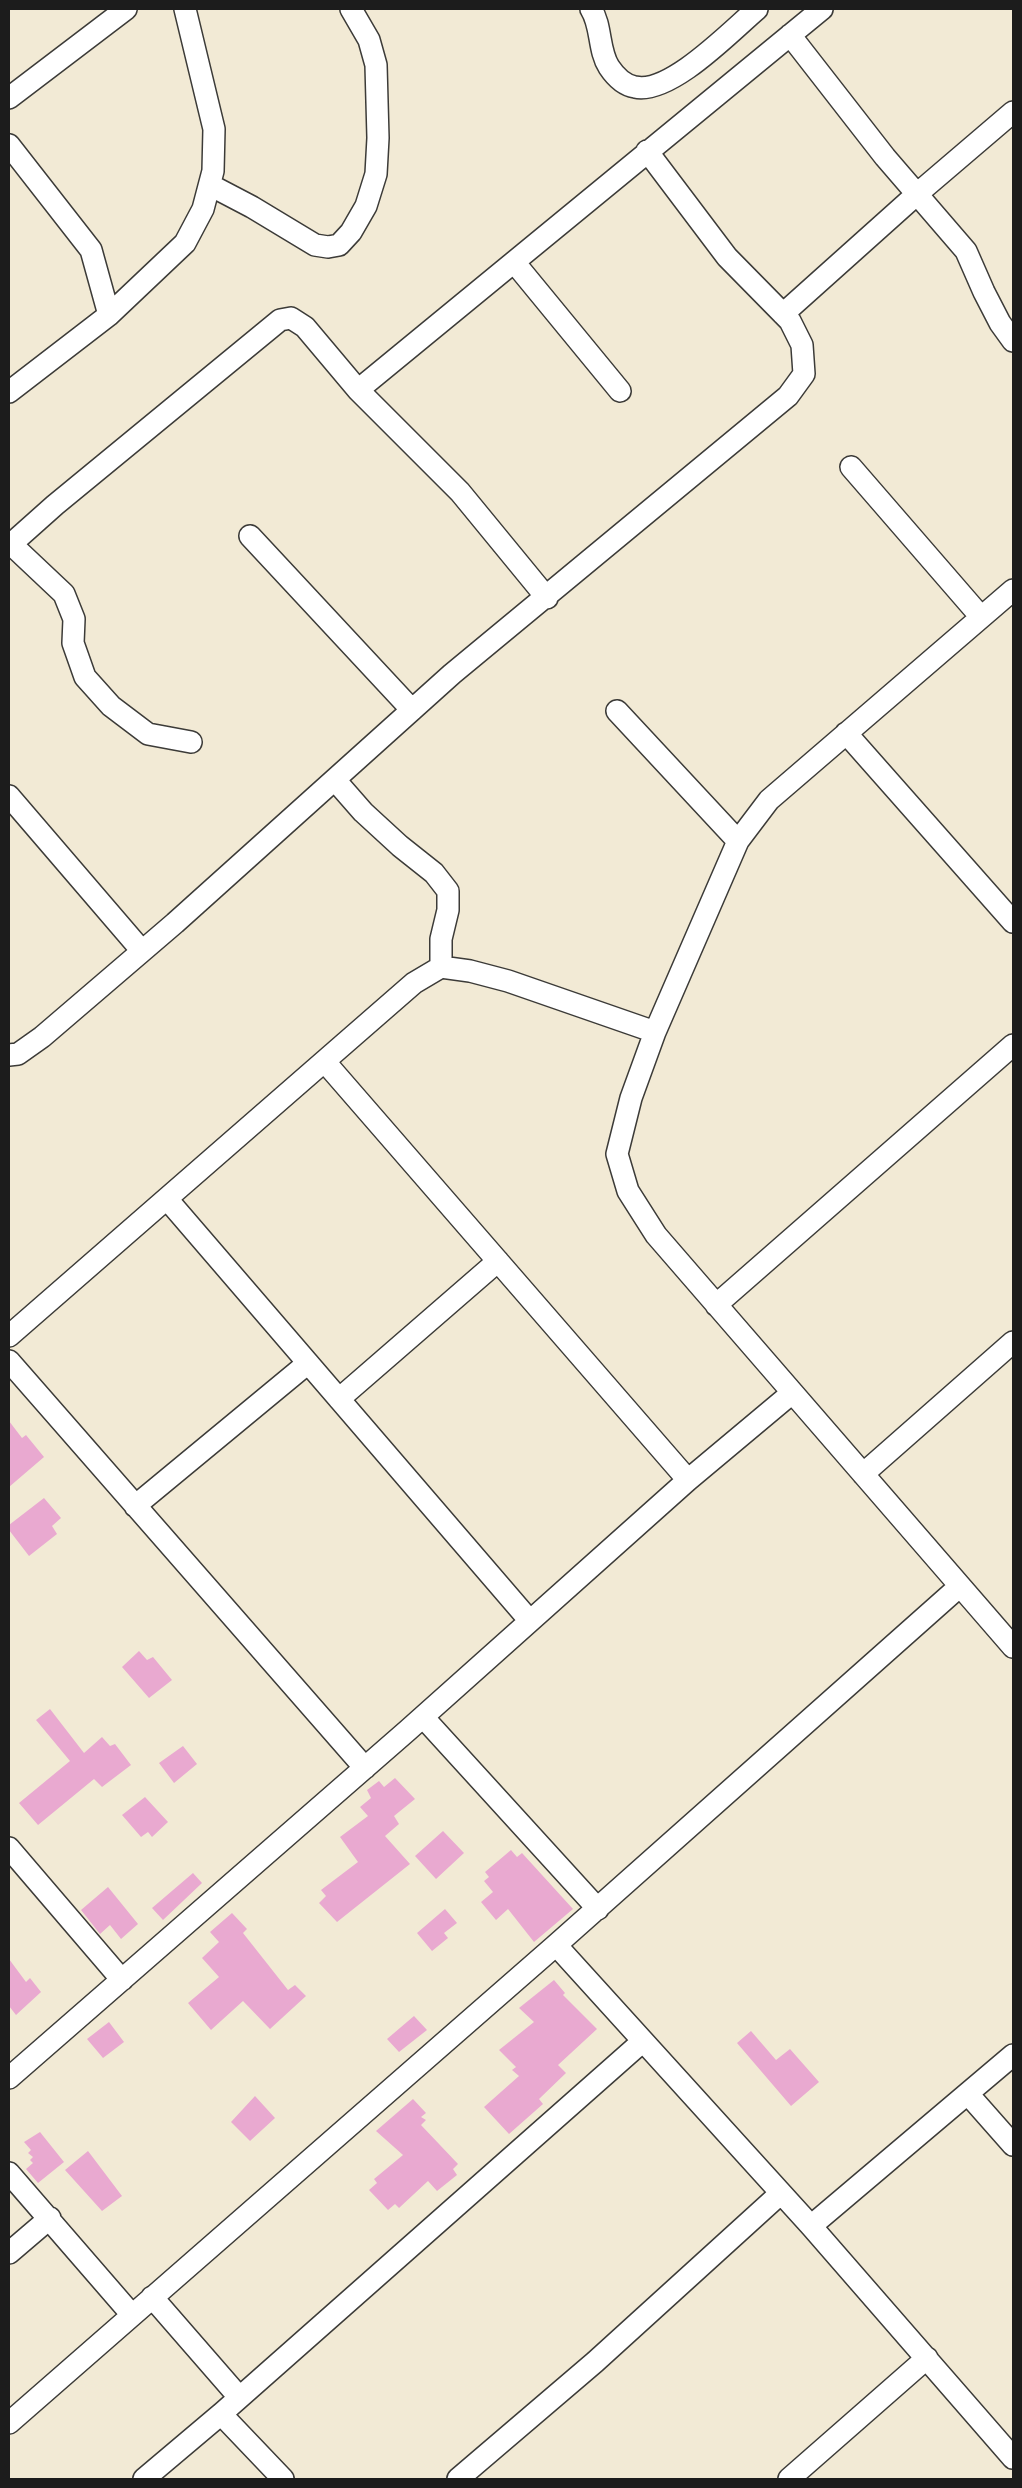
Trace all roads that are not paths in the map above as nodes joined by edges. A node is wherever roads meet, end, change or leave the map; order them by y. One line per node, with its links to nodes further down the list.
1 (126, 9): 8 (street)
2 (185, 9): 12 (street)
3 (351, 9): 12 (street)
4 (591, 9): 5 (street)
5 (757, 9)
6 (822, 9): 7 (street)
7 (790, 35): 11 (street); 13 (street)
8 (9, 98)
9 (1013, 112): 13 (street)
10 (9, 145): 16 (street)
11 (647, 151): 14 (street); 15 (street)
12 (210, 185): 16 (street)
13 (918, 194): 15 (street); 17 (street)
14 (514, 262): 18 (street); 19 (street)
15 (783, 314): 25 (street)
16 (109, 315): 20 (street)
17 (1013, 342)
18 (358, 390): 23 (street); 25 (street)
19 (620, 391)
20 (9, 392)
21 (851, 467): 26 (street)
22 (250, 536): 27 (street)
23 (10, 545): 30 (street)
24 (1013, 591): 26 (street)
25 (547, 598): 27 (street)
26 (981, 617): 29 (street)
27 (412, 710): 31 (street)
28 (617, 711): 33 (street)
29 (846, 733): 33 (street); 34 (street)
30 (191, 742)
31 (334, 780): 35 (street); 36 (street)
32 (9, 796): 35 (street)
33 (738, 841): 37 (street)
34 (1013, 922)
35 (142, 951): 39 (street)
36 (441, 967): 37 (street); 40 (street)
37 (655, 1032): 43 (street)
38 (1013, 1045): 43 (street)
39 (9, 1055)
40 (325, 1062): 41 (street); 42 (street)
41 (167, 1199): 44 (street); 47 (street)
42 (498, 1261): 49 (street); 51 (street)
43 (716, 1305): 48 (street)
44 (9, 1336)
45 (1013, 1342): 50 (street)
46 (9, 1361): 52 (street)
47 (308, 1363): 49 (street); 52 (street)
48 (792, 1393): 50 (street); 51 (street)
49 (339, 1399): 54 (street)
50 (863, 1474): 53 (street)
51 (688, 1480): 54 (street)
52 (135, 1506): 57 (street)
53 (960, 1586): 55 (street); 59 (street)
54 (530, 1621): 56 (street)
55 (1013, 1647)
56 (423, 1717): 57 (street); 59 (street)
57 (365, 1768): 61 (street)
58 (9, 1848): 61 (street)
59 (598, 1909): 60 (street)
60 (556, 1945): 62 (street); 72 (street)
61 (122, 1980): 64 (street)
62 (643, 2041): 68 (street); 75 (street)
63 (1013, 2055): 65 (street)
64 (9, 2078)
65 (968, 2094): 66 (street); 70 (street)
66 (1013, 2145)
67 (9, 2173): 69 (street)
68 (781, 2193): 70 (street); 81 (street)
69 (50, 2218): 71 (street); 73 (street)
70 (812, 2226): 74 (street)
71 (9, 2253)
72 (152, 2298): 73 (street); 75 (street)
73 (132, 2315): 77 (street)
74 (926, 2358): 78 (street); 82 (street)
75 (239, 2397): 76 (street)
76 (221, 2414): 79 (street); 80 (street)
77 (9, 2423)
78 (1013, 2458)
79 (144, 2479)
80 (283, 2479)
81 (458, 2479)
82 (789, 2479)

